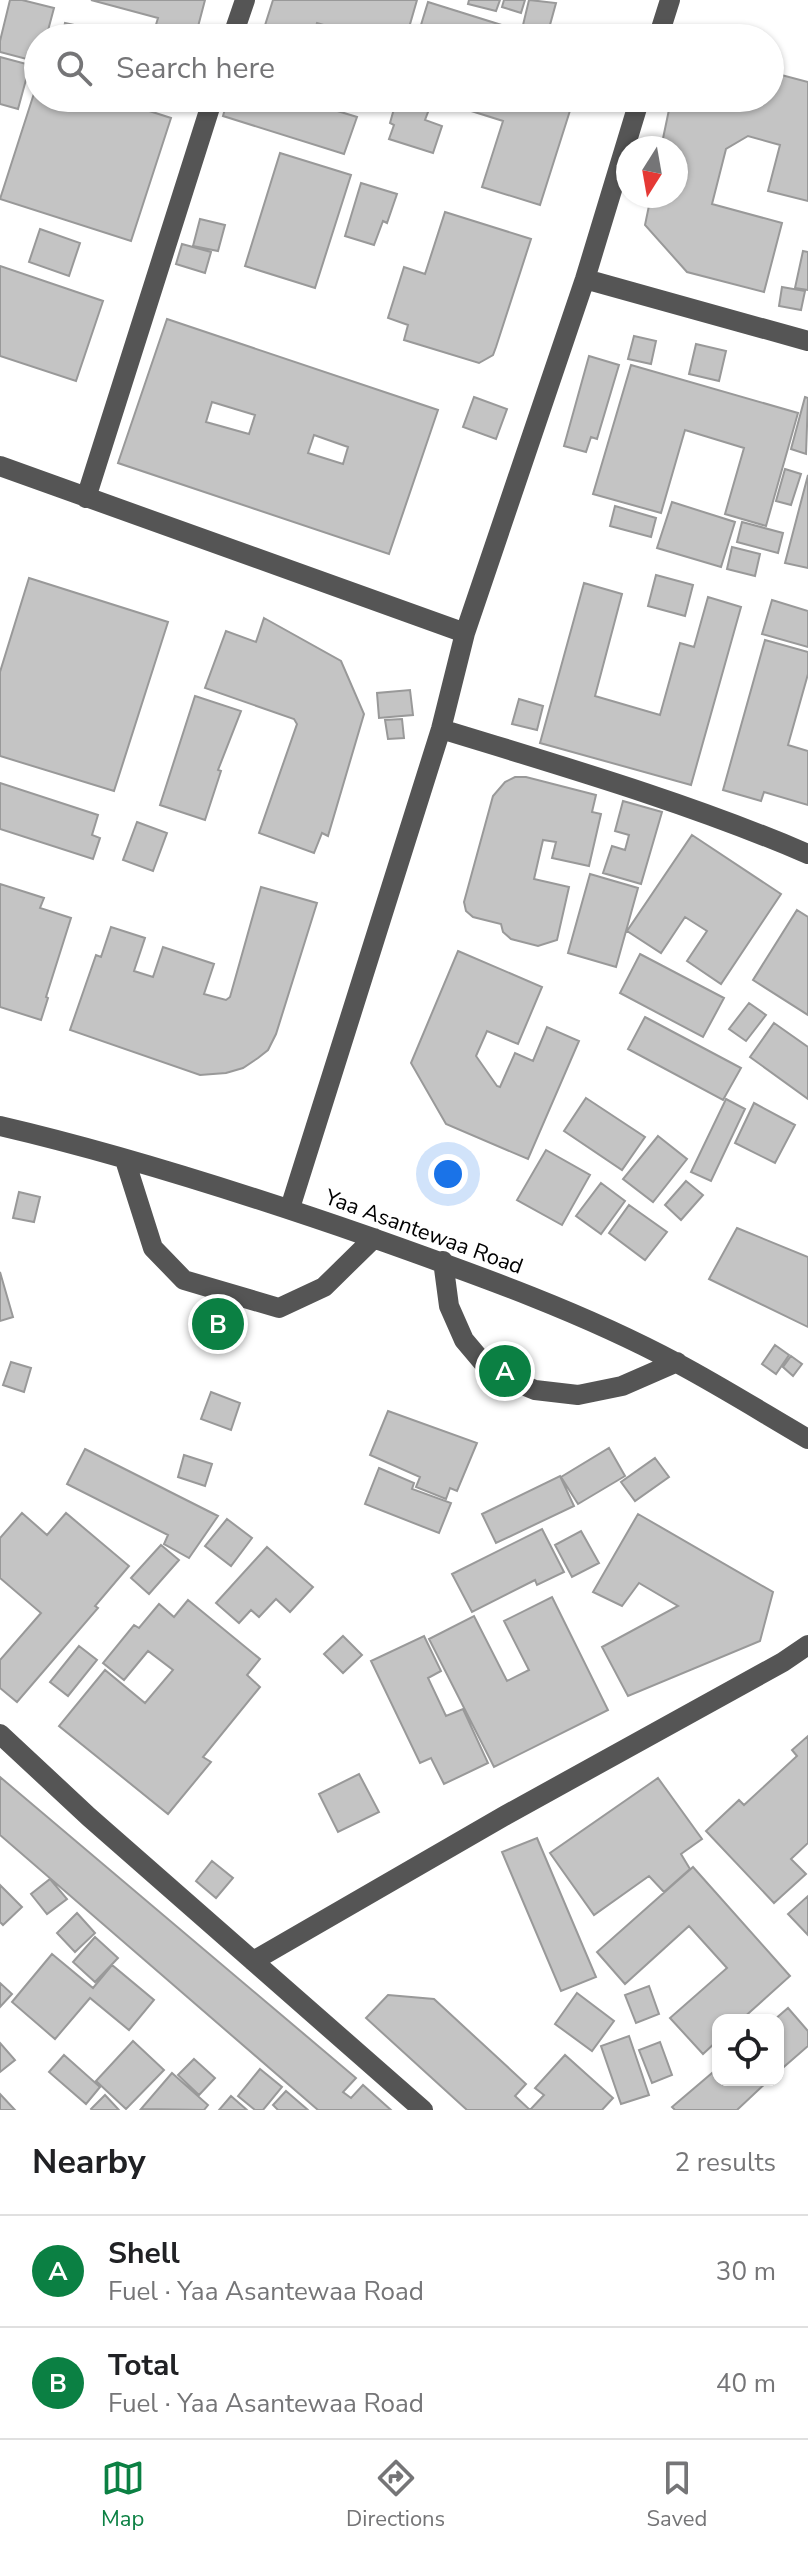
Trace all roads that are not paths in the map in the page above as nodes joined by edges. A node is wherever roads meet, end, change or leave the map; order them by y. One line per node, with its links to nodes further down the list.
1 (245, 0): 3 (street)
2 (670, 0): 4 (street)
3 (237, 24)
4 (662, 24)
5 (209, 112): 10 (street)
6 (636, 112): 7 (street)
7 (585, 279): 8 (street); 11 (street)
8 (808, 341)
9 (0, 466): 10 (street)
10 (86, 498): 11 (street)
11 (465, 633): 12 (street)
12 (441, 729): 13 (street); 16 (street)
13 (808, 854)
14 (0, 1126): 15 (street, Yaa Asantewaa Road)
15 (125, 1160): 16 (street, Yaa Asantewaa Road); 17 (street)
16 (290, 1208): 17 (street, Yaa Asantewaa Road)
17 (374, 1238): 18 (street, Yaa Asantewaa Road)
18 (443, 1261): 19 (street, Yaa Asantewaa Road); 19 (street)
19 (677, 1362): 20 (street, Yaa Asantewaa Road)
20 (808, 1439)
21 (808, 1645): 23 (street)
22 (0, 1734): 23 (street)
23 (253, 1961): 24 (street)
24 (423, 2110)

